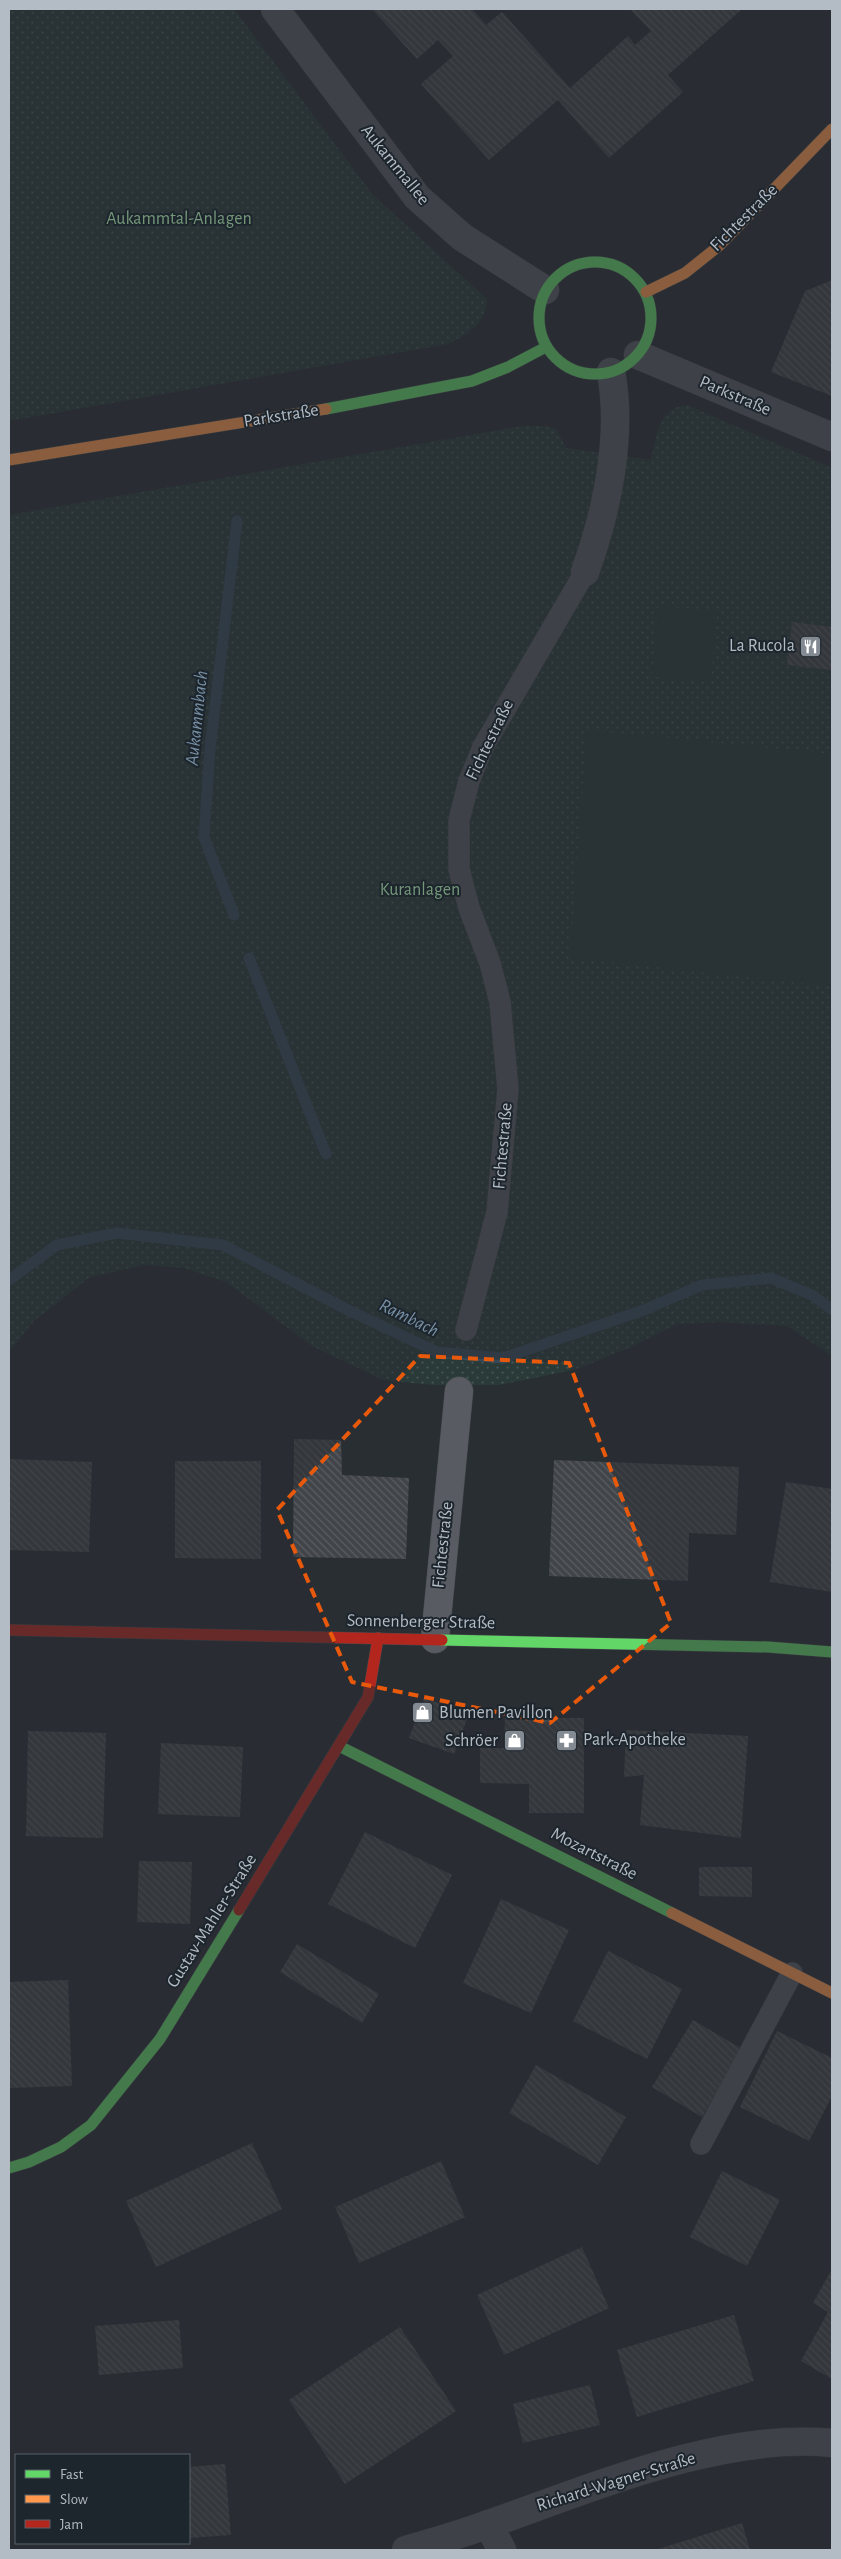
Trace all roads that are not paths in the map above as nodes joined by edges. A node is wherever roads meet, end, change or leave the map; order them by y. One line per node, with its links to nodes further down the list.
1 (275, 9): 3 (street, Aukammallee)
2 (832, 129): 4 (street, Fichtestraße)
3 (545, 290): 4 (street); 5 (street)
4 (646, 292): 6 (street)
5 (546, 347): 7 (street); 9 (street, Parkstraße)
6 (638, 355): 7 (street); 8 (street, Parkstraße)
7 (611, 372): 10 (street, Fichtestraße)
8 (832, 437)
9 (9, 460)
10 (585, 572): 11 (lane, Fichtestraße)
11 (466, 1330)
12 (459, 1390): 15 (street, Fichtestraße)
13 (9, 1630): 14 (street, Sonnenberger Straße)
14 (378, 1638): 15 (street, Sonnenberger Straße); 17 (street, Gustav-Mahler-Straße)
15 (435, 1639): 16 (street, Sonnenberger Straße)
16 (832, 1652)
17 (339, 1746): 18 (street, Mozartstraße); 21 (street, Gustav-Mahler-Straße)
18 (792, 1972): 19 (street, Mozartstraße); 20 (lane)
19 (832, 1993)
20 (701, 2144)
21 (9, 2168)
22 (832, 2442): 23 (street, Richard-Wagner-Straße)
23 (488, 2524): 24 (street, Richard-Wagner-Straße); 25 (street)
24 (406, 2550)
25 (502, 2550)

